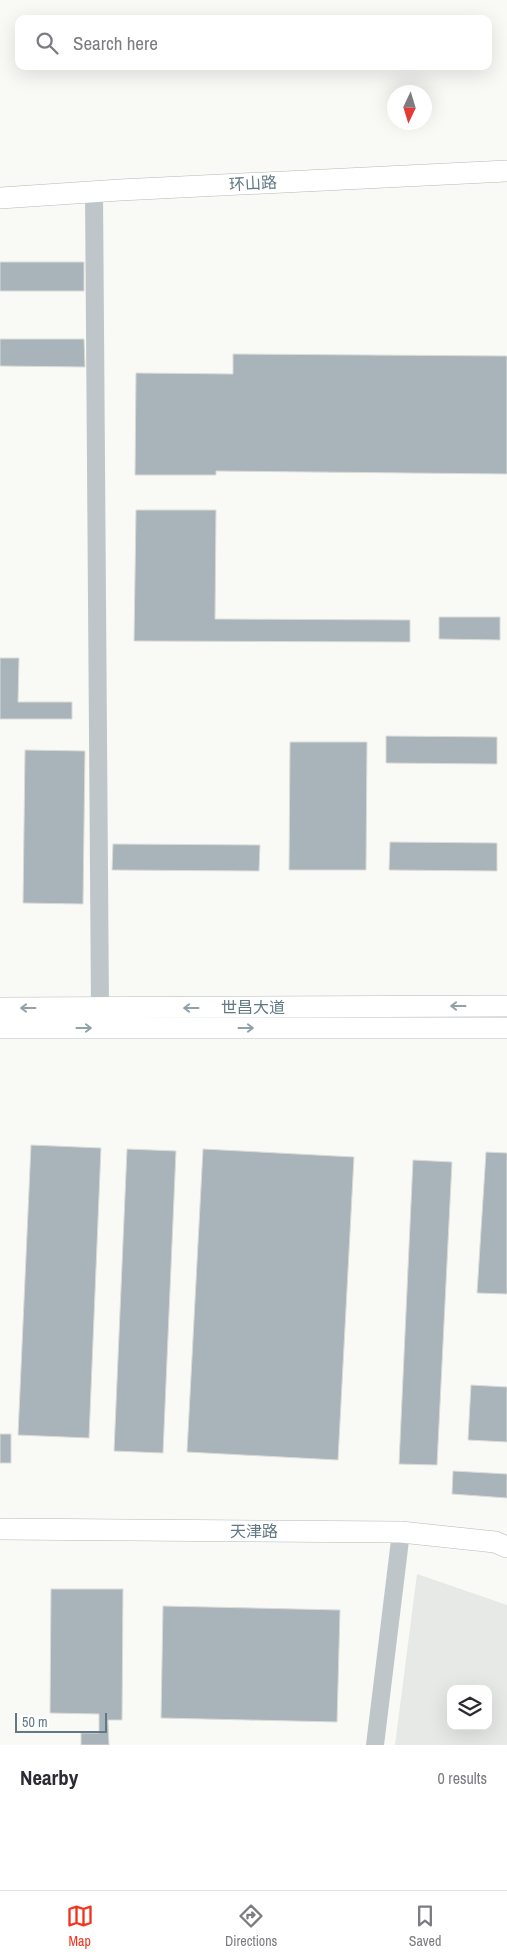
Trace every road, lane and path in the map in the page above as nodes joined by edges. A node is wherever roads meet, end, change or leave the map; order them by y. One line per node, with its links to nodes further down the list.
1 (507, 171): 2 (main road, 环山路)
2 (94, 192): 3 (main road, 环山路); 6 (street)
3 (0, 198)
4 (507, 1006): 6 (main road, 世昌大道, one-way to 6)
5 (0, 1008): 6 (main road, 世昌大道, one-way to 5)
6 (100, 1008)
7 (0, 1028): 8 (main road, 世昌大道, one-way to 8)
8 (507, 1028)
9 (0, 1529): 10 (main road, 天津路)
10 (400, 1532): 11 (main road, 天津路); 12 (street)
11 (507, 1547)
12 (375, 1745)

